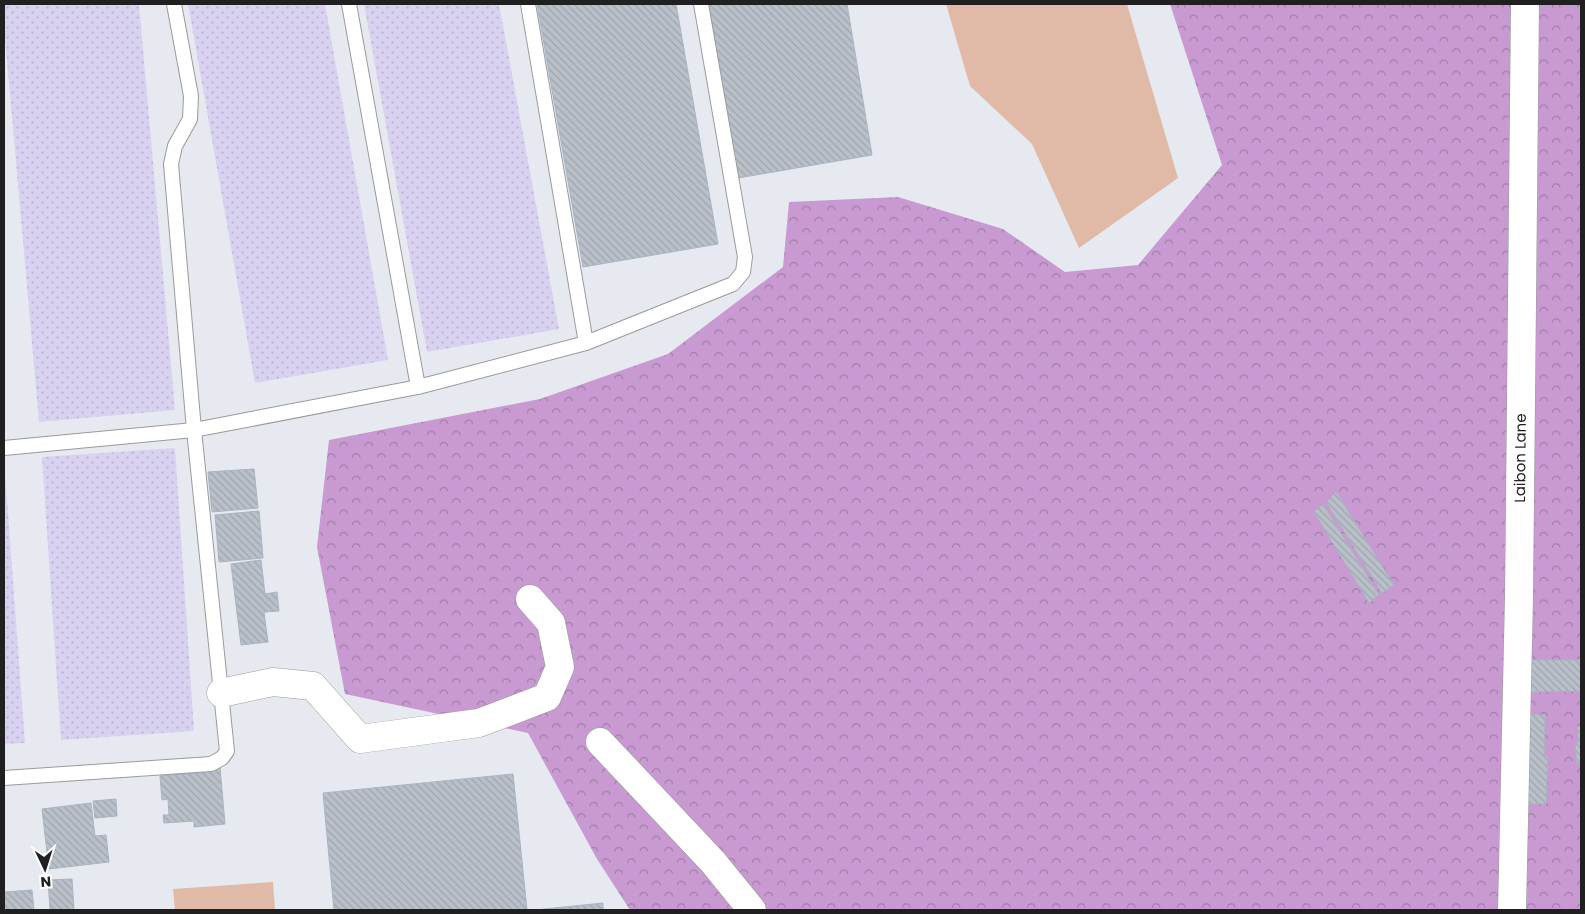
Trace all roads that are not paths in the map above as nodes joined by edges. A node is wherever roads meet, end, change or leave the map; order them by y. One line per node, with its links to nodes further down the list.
1 (174, 4): 8 (lane)
2 (349, 4): 7 (lane)
3 (528, 4): 6 (lane)
4 (701, 4): 6 (lane)
5 (1525, 4): 15 (street, Laibon Lane)
6 (586, 343): 7 (lane)
7 (418, 387): 8 (lane)
8 (194, 430): 9 (lane); 11 (lane)
9 (4, 448)
10 (530, 599): 11 (street)
11 (221, 693): 13 (lane)
12 (600, 742): 14 (street)
13 (4, 778)
14 (752, 910)
15 (1512, 910)

